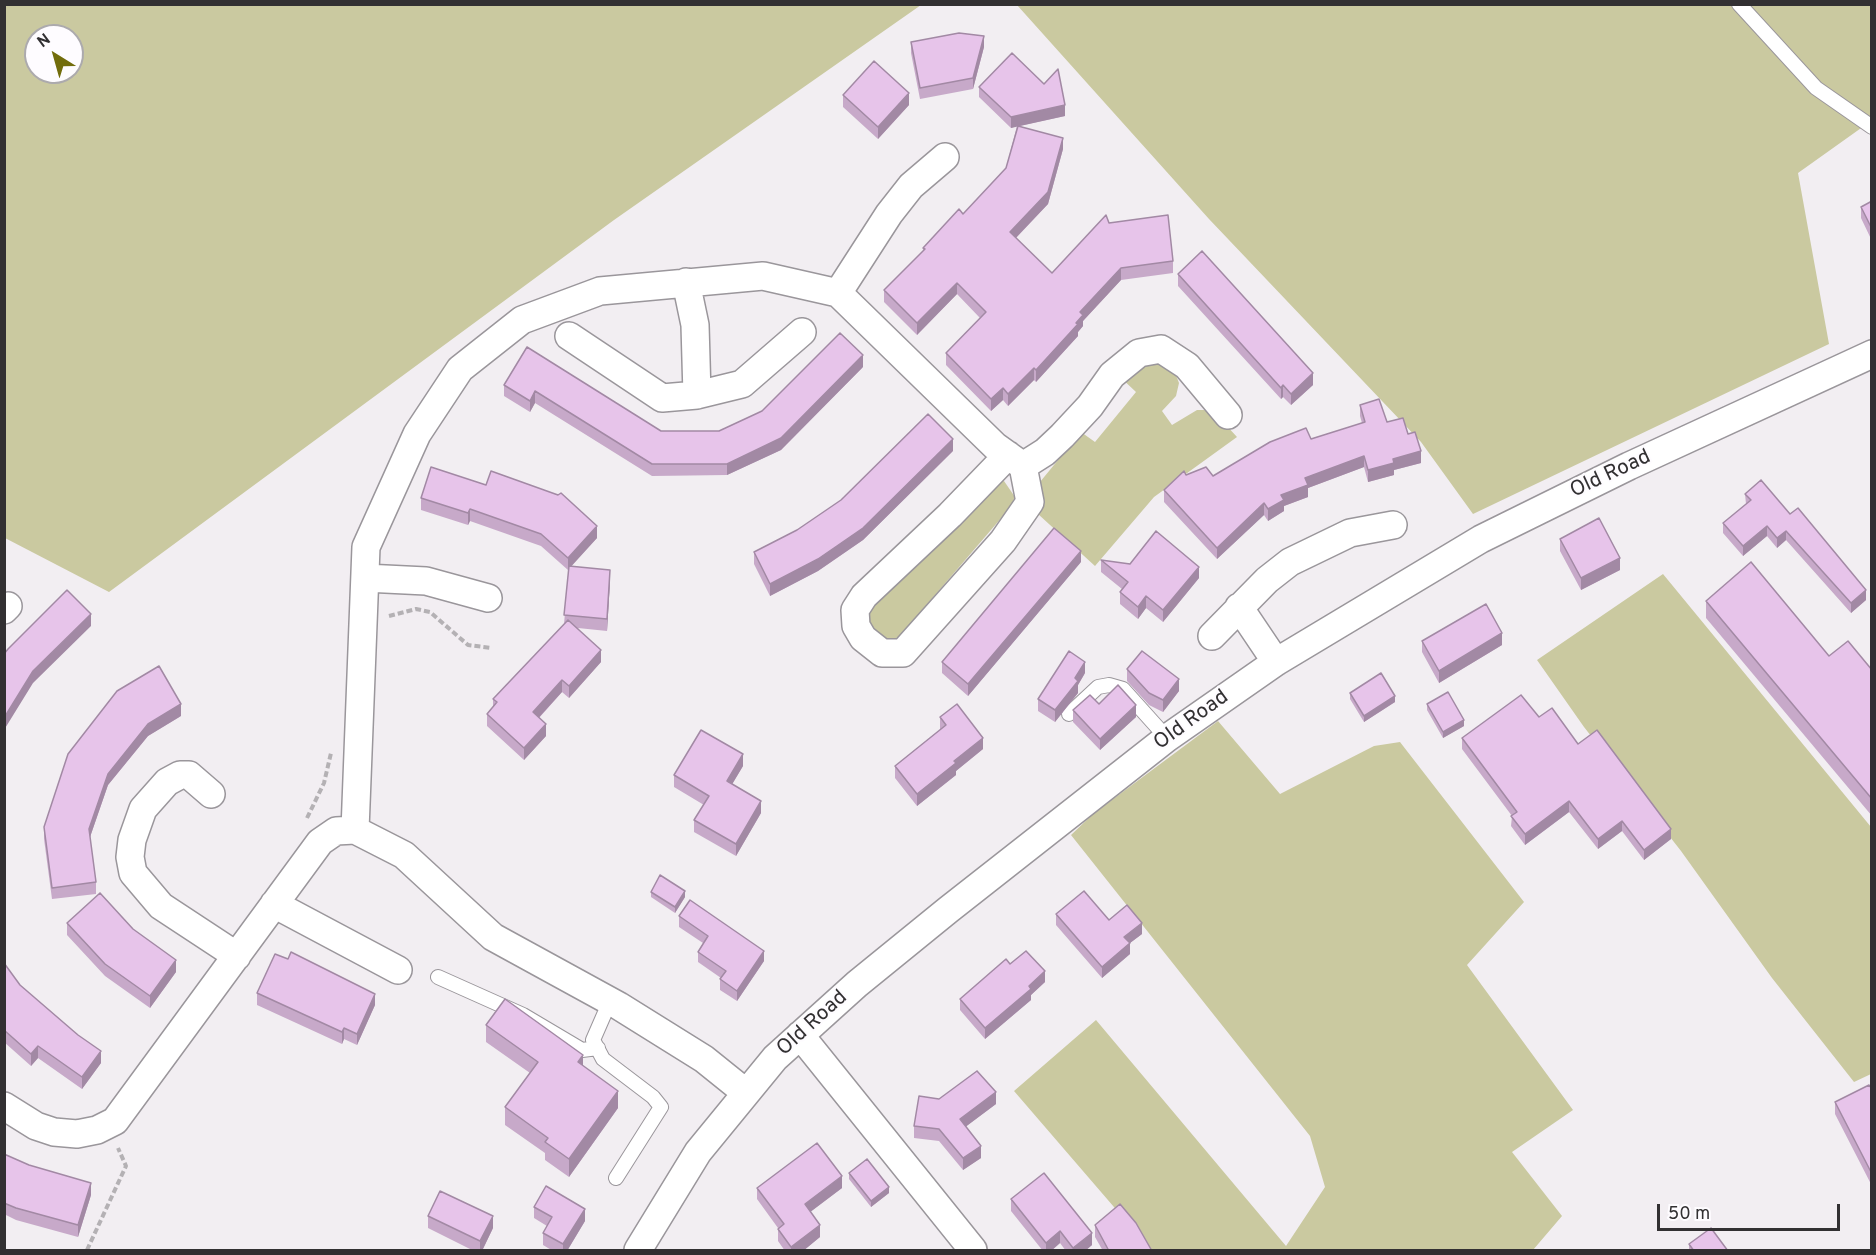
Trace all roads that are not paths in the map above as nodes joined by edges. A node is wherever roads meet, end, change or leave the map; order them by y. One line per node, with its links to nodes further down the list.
1 (1739, 4): 2 (lane)
2 (1872, 127)
3 (945, 157): 5 (street)
4 (686, 282): 5 (street); 9 (street); 13 (street)
5 (838, 293): 11 (street)
6 (802, 332): 9 (street)
7 (569, 336): 9 (street)
8 (1872, 354): 17 (street, Old Road)
9 (697, 395)
10 (1228, 415): 11 (street)
11 (1016, 460): 11 (street)
12 (1393, 525): 15 (street)
13 (375, 578): 14 (street); 21 (street)
14 (488, 598)
15 (1239, 607): 16 (street); 17 (street)
16 (1212, 636)
17 (1276, 662): 19 (street, Old Road)
18 (1069, 714): 19 (lane)
19 (1167, 738): 27 (street, Old Road)
20 (211, 794): 23 (street)
21 (355, 830): 22 (street); 26 (street)
22 (274, 904): 23 (street); 24 (street)
23 (237, 956): 30 (street)
24 (398, 970)
25 (438, 977): 28 (lane)
26 (610, 1001): 28 (lane); 29 (street)
27 (800, 1035): 29 (street, Old Road); 33 (street)
28 (598, 1048): 31 (lane)
29 (745, 1092): 32 (street, Old Road)
30 (4, 1106)
31 (616, 1178)
32 (638, 1251)
33 (973, 1251)

